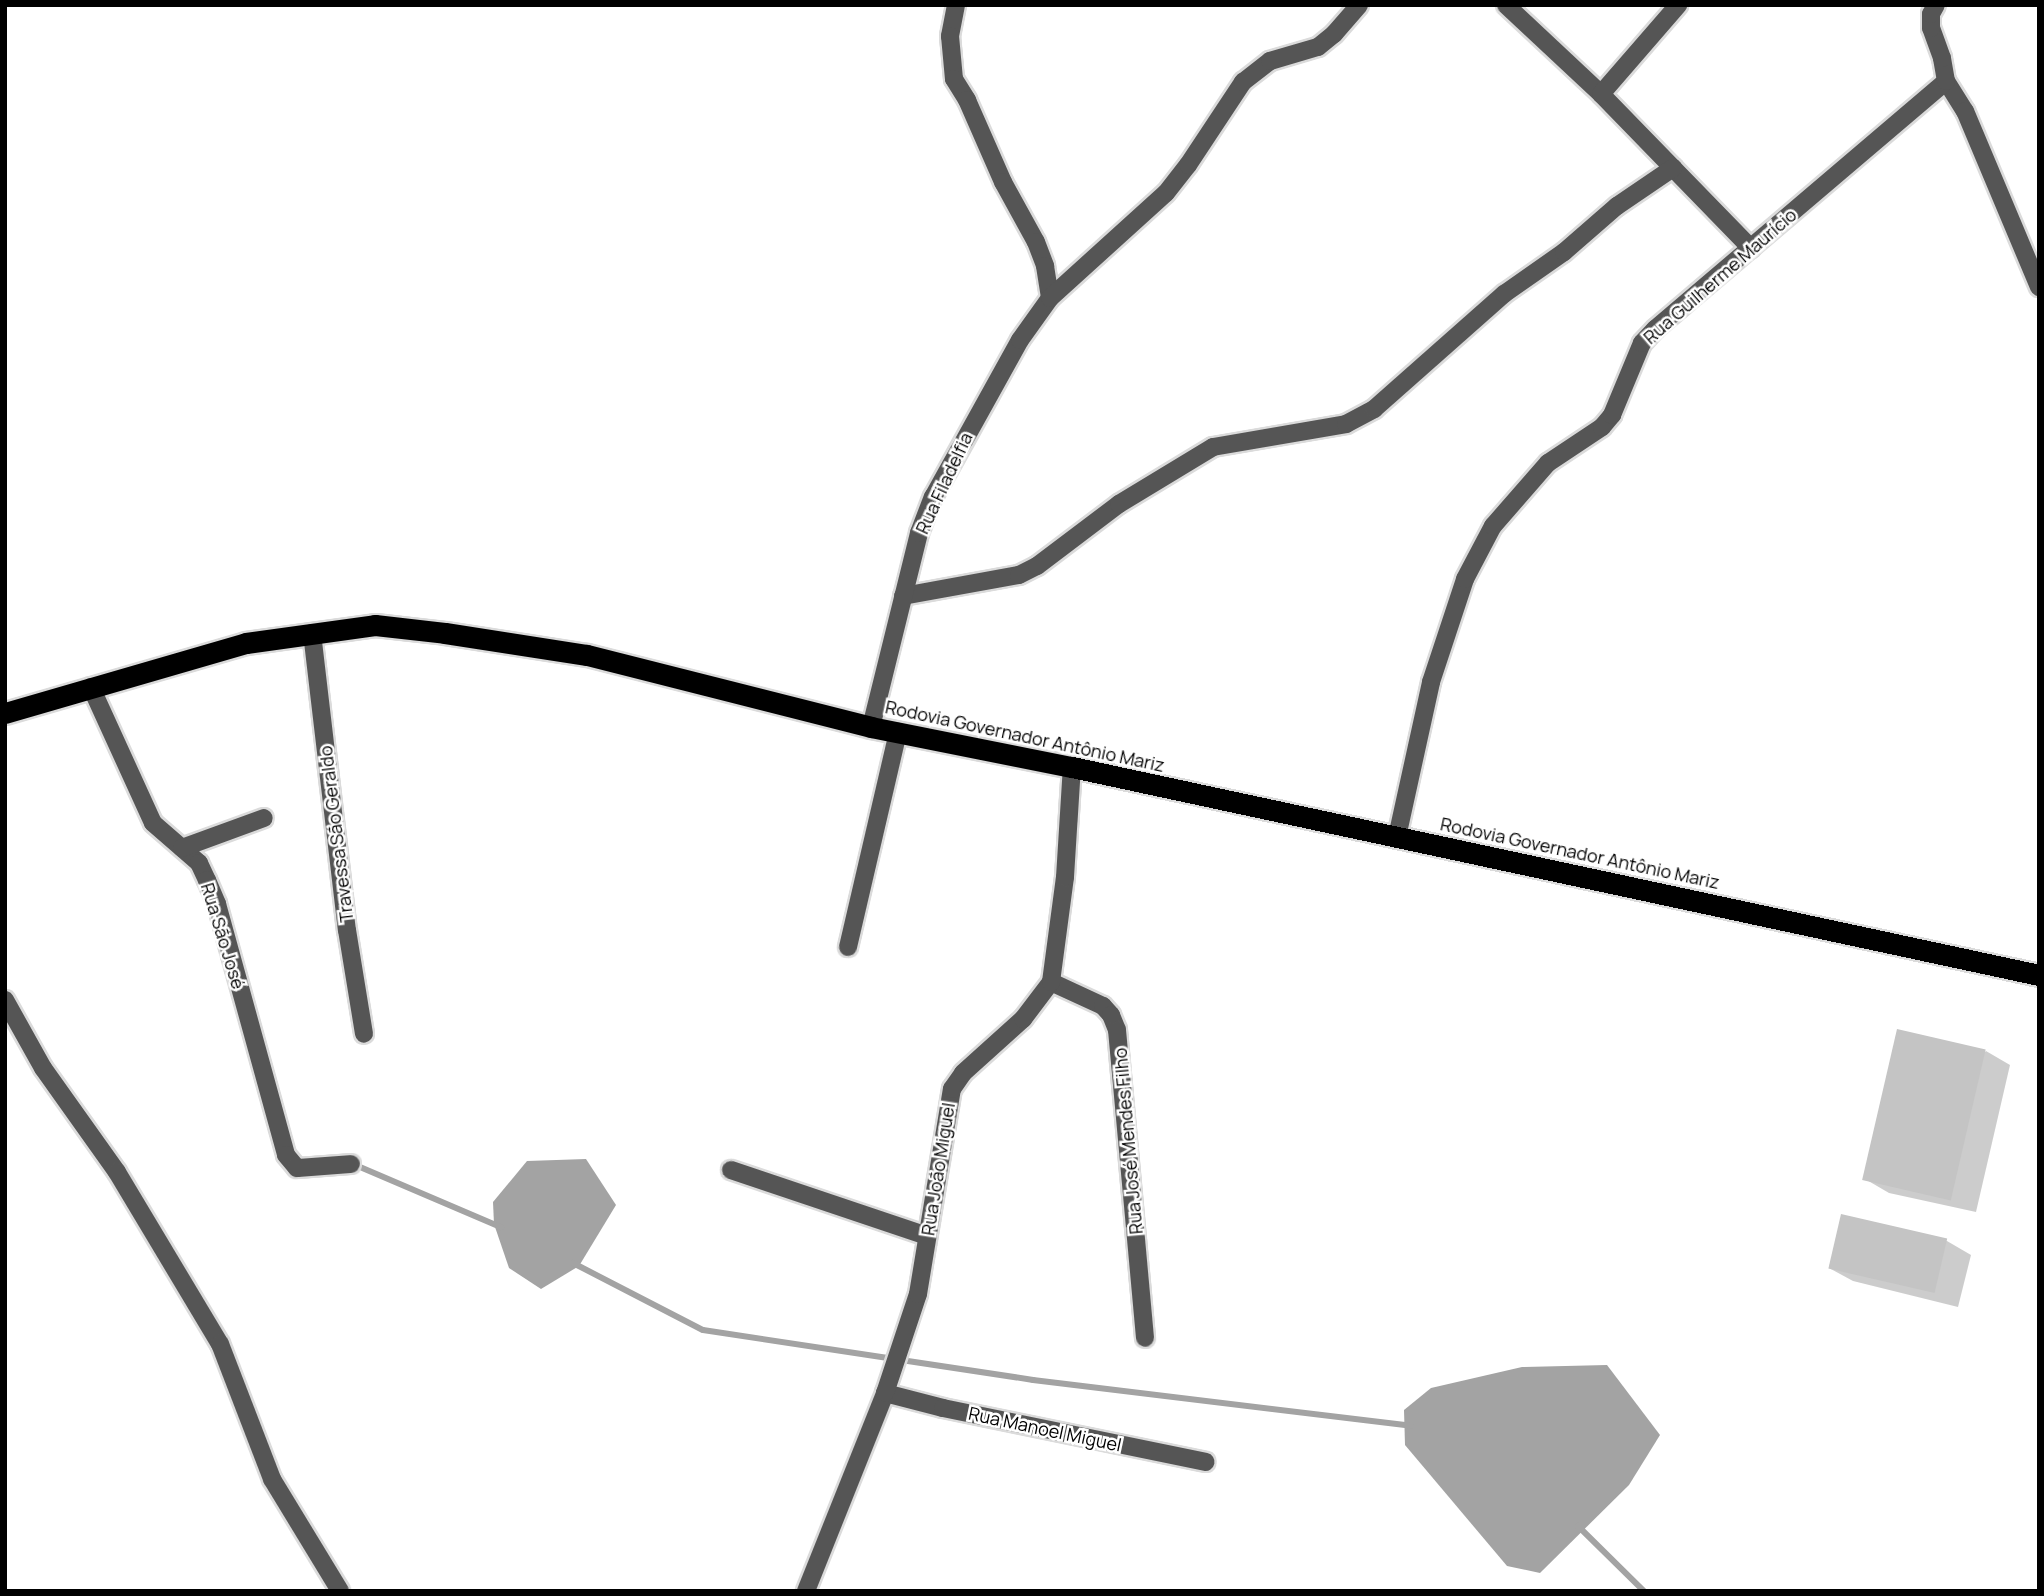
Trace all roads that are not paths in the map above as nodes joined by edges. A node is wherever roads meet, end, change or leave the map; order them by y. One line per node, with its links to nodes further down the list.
1 (956, 5): 11 (street)
2 (1359, 5): 11 (street, Rua Filadelfia)
3 (1506, 5): 7 (street)
4 (1678, 5): 7 (street)
5 (1936, 5): 6 (street)
6 (1946, 81): 9 (street, Rua Guilherme Maurício); 10 (street)
7 (1601, 94): 8 (street)
8 (1673, 168): 9 (street); 12 (street)
9 (1751, 248): 20 (street, Rua Guilherme Maurício)
10 (2039, 286)
11 (1049, 298): 12 (street, Rua Filadelfia)
12 (903, 597): 16 (street, Rua Filadelfia)
13 (312, 633): 14 (highway, Rodovia Governador Antônio Mariz); 16 (highway, Rodovia Governador Antônio Mariz); 26 (street, Travessa São Geraldo)
14 (90, 687): 15 (highway, Rodovia Governador Antônio Mariz); 21 (street, Rua São José)
15 (5, 713)
16 (871, 727): 17 (highway, Rodovia Governador Antônio Mariz)
17 (898, 732): 18 (highway, Rodovia Governador Antônio Mariz); 22 (street)
18 (1072, 767): 20 (highway, Rodovia Governador Antônio Mariz); 24 (street, Rua João Miguel)
19 (264, 818): 21 (street)
20 (1397, 836): 23 (highway, Rodovia Governador Antônio Mariz)
21 (182, 848): 27 (street, Rua São José)
22 (848, 947)
23 (2039, 975)
24 (1051, 982): 29 (street, Rua João Miguel); 30 (street, Rua José Mendes Filho)
25 (5, 1000): 33 (street)
26 (364, 1034)
27 (351, 1164)
28 (731, 1170): 29 (street)
29 (927, 1236): 31 (street, Rua João Miguel)
30 (1145, 1338)
31 (885, 1393): 32 (street, Rua Manoel Miguel); 34 (street, Rua João Miguel)
32 (1206, 1462)
33 (340, 1591)
34 (806, 1591)

